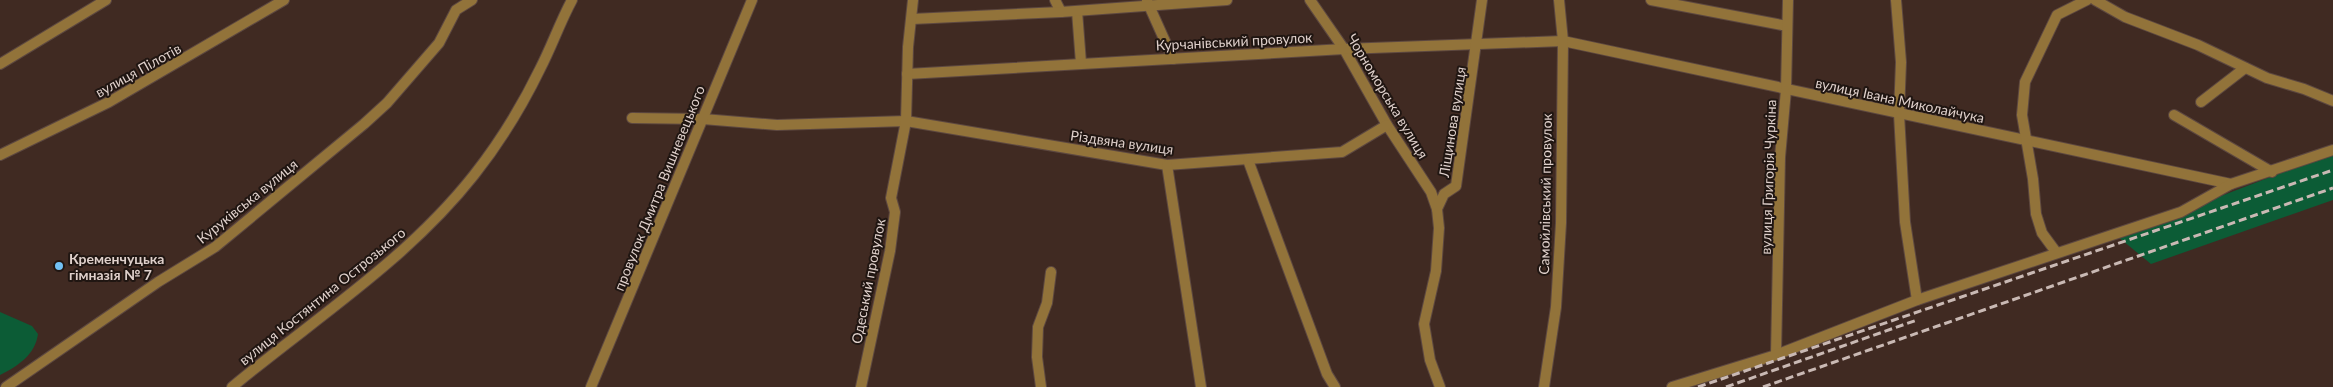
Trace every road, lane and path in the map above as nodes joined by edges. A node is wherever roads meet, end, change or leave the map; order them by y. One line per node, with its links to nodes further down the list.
1 (106, 0): 27 (street)
2 (284, 0): 41 (street, вулиця Пілотів)
3 (472, 0): 51 (street, Куруківська вулиця)
4 (572, 0): 52 (street, вулиця Костянтина Острозького)
5 (752, 0): 36 (street, провулок Дмитра Вишневецького)
6 (913, 0): 20 (street)
7 (1055, 0): 19 (street)
8 (1227, 0): 17 (street)
9 (1310, 0): 24 (street, Чорноморська вулиця)
10 (1482, 0): 23 (street, Ліщинова вулиця)
11 (1559, 0): 22 (street, Самойлівський провулок)
12 (1654, 0): 21 (street)
13 (1788, 0): 21 (street, вулиця Григорія Чуркіна)
14 (1896, 0): 33 (street)
15 (2087, 0): 39 (street)
16 (2095, 0): 28 (street)
17 (1148, 3): 18 (street); 25 (street)
18 (1077, 11): 19 (street); 26 (street)
19 (1061, 12): 20 (street)
20 (912, 19): 29 (street)
21 (1787, 26): 30 (street, вулиця Григорія Чуркіна)
22 (1562, 41): 23 (street, Курчанівський провулок); 30 (street, вулиця Івана Миколайчука); 59 (street, Самойлівський провулок)
23 (1477, 44): 24 (street, Курчанівський провулок); 46 (street, Ліщинова вулиця)
24 (1344, 49): 25 (street, Курчанівський провулок); 38 (street, Чорноморська вулиця)
25 (1173, 59): 26 (street, Курчанівський провулок)
26 (1080, 63): 29 (street, Курчанівський провулок)
27 (0, 64)
28 (2245, 68): 31 (street); 32 (street)
29 (907, 74): 37 (street)
30 (1786, 90): 33 (street, вулиця Івана Миколайчука); 50 (street, вулиця Григорія Чуркіна)
31 (2333, 101)
32 (2201, 102)
33 (1899, 114): 39 (street, вулиця Івана Миколайчука); 49 (street)
34 (2174, 115): 44 (street)
35 (632, 118): 36 (street, Різдвяна вулиця)
36 (703, 119): 37 (street, Різдвяна вулиця); 53 (street, провулок Дмитра Вишневецького)
37 (906, 121): 43 (street, Різдвяна вулиця); 54 (street, Одеський провулок)
38 (1387, 125): 42 (street, Різдвяна вулиця); 46 (street, Чорноморська вулиця)
39 (2027, 141): 45 (street, вулиця Івана Миколайчука); 47 (street)
40 (2333, 150): 44 (street)
41 (0, 155)
42 (1248, 160): 43 (street, Різдвяна вулиця); 57 (street)
43 (1167, 165): 56 (street)
44 (2272, 172): 45 (street)
45 (2231, 184): 47 (street)
46 (1437, 209): 58 (street)
47 (2056, 252): 49 (street)
48 (1051, 272): 55 (street)
49 (1916, 300): 50 (street)
50 (1776, 355): 60 (street)
51 (6, 387)
52 (232, 387)
53 (591, 387)
54 (861, 387)
55 (1041, 387)
56 (1201, 387)
57 (1334, 387)
58 (1440, 387)
59 (1544, 387)
60 (1672, 387)

